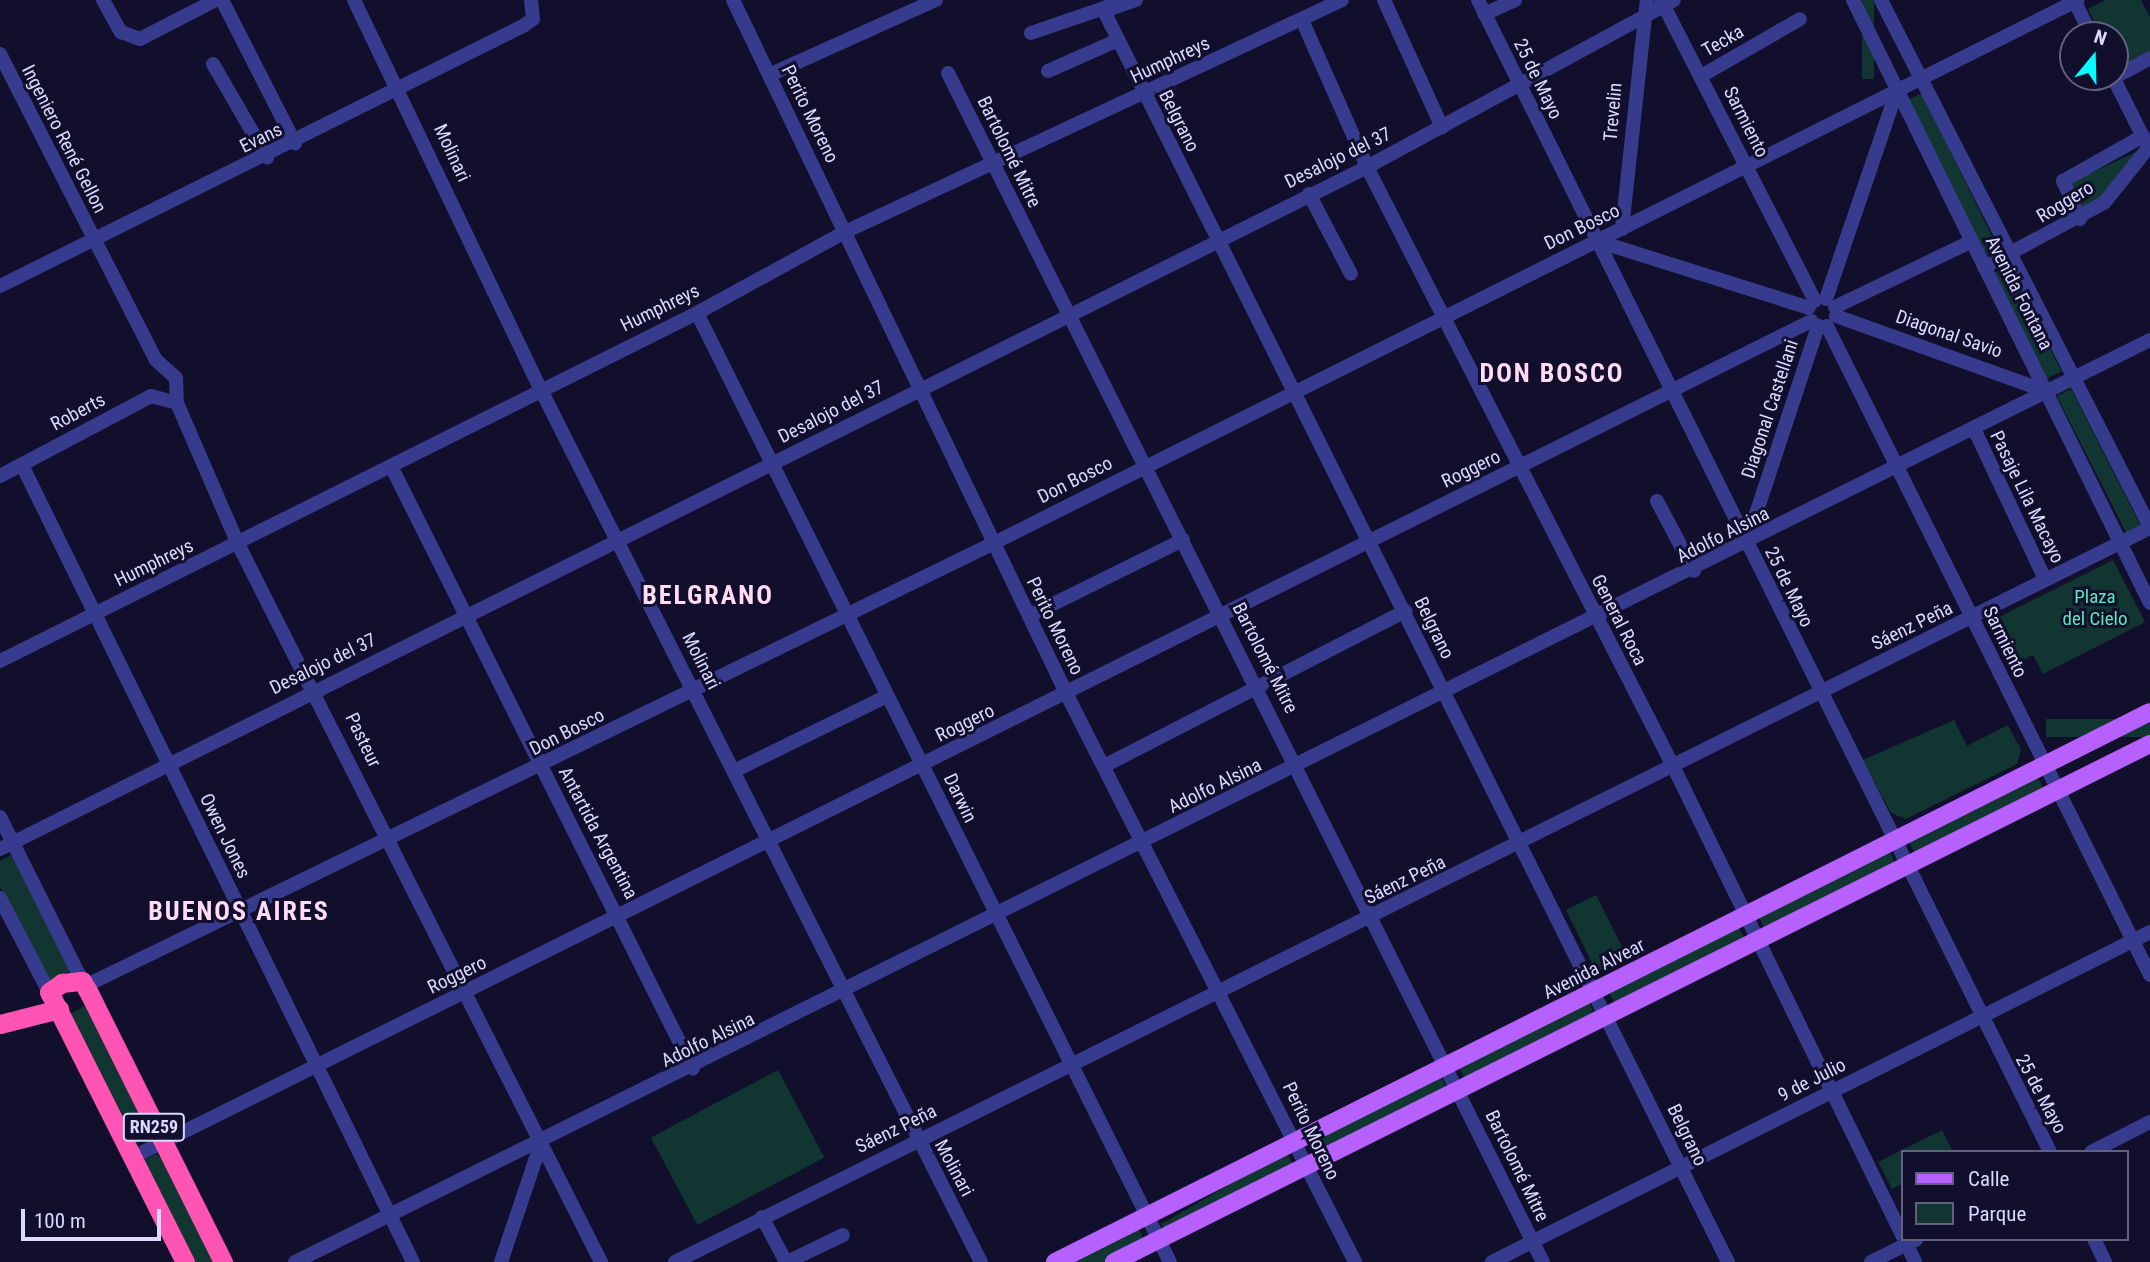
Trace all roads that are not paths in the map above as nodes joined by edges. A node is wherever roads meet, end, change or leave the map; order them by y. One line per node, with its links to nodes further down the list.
1 (103, 0): 2 (street)
2 (216, 0)
3 (222, 0): 43 (street)
4 (354, 0): 39 (street, Molinari)
5 (531, 0): 39 (street, Evans)
6 (733, 0): 34 (street, Perito Moreno)
7 (936, 0): 19 (street)
8 (1116, 0): 20 (street)
9 (1136, 0): 20 (street)
10 (1342, 0): 24 (street, Humphreys)
11 (1384, 0): 42 (street)
12 (1478, 0): 21 (street, 25 de Mayo)
13 (1515, 0): 21 (street)
14 (1647, 0): 22 (street, Trevelin)
15 (1853, 0): 38 (street, Avenida Fontana)
16 (1881, 0): 36 (street, Avenida Fontana)
17 (2076, 1): 25 (street); 36 (street, Don Bosco)
18 (1666, 2): 22 (street, Desalojo del 37); 35 (street, Sarmiento)
19 (914, 5): 34 (street)
20 (1104, 11): 26 (street); 27 (street, Belgrano)
21 (1484, 14): 37 (street, 25 de Mayo)
22 (1642, 18): 37 (street, Desalojo del 37); 51 (street, Trevelin)
23 (1800, 19): 35 (street, Tecka)
24 (1303, 20): 41 (street, Humphreys); 48 (street, General Roca)
25 (2085, 21)
26 (1031, 33)
27 (1118, 40): 32 (street); 41 (street, Belgrano)
28 (0, 54): 54 (street, Ingeniero René Gellon)
29 (2150, 58): 31 (street)
30 (213, 64): 45 (street)
31 (2129, 69)
32 (1048, 71)
33 (948, 73): 46 (street, Bartolomé Mitre)
34 (769, 75): 52 (street, Perito Moreno)
35 (1701, 76): 47 (street, Sarmiento)
36 (1921, 79): 38 (street, Don Bosco); 57 (street, Avenida Fontana)
37 (1520, 87): 42 (street, Desalojo del 37); 55 (street, 25 de Mayo)
38 (1898, 90): 47 (street, Don Bosco); 56 (street, Avenida Fontana); 62 (street, Diagonal Castellani)
39 (401, 91): 43 (street, Evans); 67 (street, Molinari)
40 (2121, 91): 44 (street)
41 (1143, 93): 46 (street, Humphreys); 53 (street, Belgrano)
42 (1442, 127): 48 (street, Desalojo del 37)
43 (295, 143): 45 (street, Evans)
44 (2147, 146): 50 (street, Roggero); 50 (street, Roggero)
45 (267, 157): 54 (street, Evans)
46 (993, 162): 52 (street, Humphreys); 63 (street, Bartolomé Mitre)
47 (1747, 166): 51 (street, Don Bosco); 62 (street, Sarmiento)
48 (1367, 167): 49 (street, Desalojo del 37); 64 (street, General Roca)
49 (1309, 194): 53 (street, Desalojo del 37); 59 (street)
50 (2080, 219): 57 (street, Roggero)
51 (1622, 229): 55 (street, Don Bosco)
52 (847, 232): 61 (street, Humphreys); 68 (street, Perito Moreno)
53 (1218, 239): 63 (street, Desalojo del 37); 71 (street, Belgrano)
54 (93, 241): 60 (street, Evans); 72 (street, Pasteur)
55 (1597, 241): 62 (street, Diagonal Savio); 64 (street, Don Bosco); 69 (street, 25 de Mayo)
56 (1972, 241): 58 (street, Avenida Fontana); 62 (street, Roggero)
57 (2009, 254): 58 (street, Roggero); 66 (street, Avenida Fontana)
58 (1984, 267): 70 (street, Avenida Fontana)
59 (1351, 274)
60 (0, 286)
61 (697, 313): 67 (street, Humphreys); 74 (street, Darwin)
62 (1822, 313): 69 (street, Roggero); 70 (street, Diagonal Savio); 79 (street, Sarmiento); 89 (street, Diagonal Castellani)
63 (1068, 315): 68 (street, Desalojo del 37); 77 (street, Bartolomé Mitre)
64 (1445, 317): 71 (street, Don Bosco); 78 (street, General Roca)
65 (2150, 341): 66 (street, Adolfo Alsina)
66 (2073, 379): 70 (street, Adolfo Alsina); 82 (street, Avenida Fontana)
67 (540, 388): 76 (street, Humphreys); 83 (street, Molinari)
68 (919, 389): 74 (street, Desalojo del 37); 87 (street, Perito Moreno)
69 (1671, 392): 78 (street, Roggero); 89 (street, 25 de Mayo)
70 (2048, 392): 73 (street, Adolfo Alsina); 86 (street, Avenida Fontana)
71 (1295, 393): 77 (street, Don Bosco); 85 (street, Belgrano)
72 (177, 403): 75 (street, Roberts); 88 (street, Pasteur)
73 (1975, 431): 79 (street, Adolfo Alsina); 91 (street, Pasaje Lila Macayo)
74 (771, 463): 83 (street, Desalojo del 37); 95 (street, Darwin)
75 (22, 464): 80 (street, Roberts); 94 (street, Owen Jones)
76 (391, 466): 88 (street, Humphreys); 96 (street, Antartida Argentina)
77 (1144, 466): 84 (street, Bartolomé Mitre); 87 (street, Don Bosco)
78 (1520, 467): 85 (street, Roggero); 100 (street, General Roca)
79 (1896, 470): 89 (street, Adolfo Alsina); 99 (street, Sarmiento)
80 (0, 476)
81 (1657, 502): 90 (street)
82 (2150, 528): 86 (street, Sáenz Peña)
83 (617, 539): 96 (street, Desalojo del 37); 104 (street, Molinari)
84 (1184, 540): 97 (street, Bartolomé Mitre); 98 (street)
85 (1369, 541): 93 (street, Belgrano); 97 (street, Roggero)
86 (2121, 542): 91 (street, Sáenz Peña); 92 (street, Avenida Fontana)
87 (994, 543): 95 (street, Don Bosco); 98 (street, Perito Moreno)
88 (238, 544): 94 (street, Humphreys); 102 (street, Pasteur)
89 (1746, 544): 90 (street, Adolfo Alsina); 106 (street, 25 de Mayo)
90 (1694, 571): 100 (street, Adolfo Alsina)
91 (2045, 579): 99 (street, Sáenz Peña)
92 (2150, 603)
93 (1405, 611): 103 (street); 105 (street, Belgrano)
94 (93, 613): 101 (street, Humphreys); 111 (street, Owen Jones)
95 (844, 613): 104 (street, Don Bosco); 108 (street, Darwin)
96 (466, 615): 102 (street, Desalojo del 37); 115 (street, Antartida Argentina)
97 (1222, 615): 103 (street, Bartolomé Mitre); 107 (street, Roggero)
98 (1029, 616): 107 (street, Perito Moreno)
99 (1973, 618): 106 (street, Sáenz Peña); 114 (street, Sarmiento)
100 (1597, 620): 105 (street, Adolfo Alsina); 117 (street, General Roca)
101 (0, 661)
102 (315, 688): 111 (street, Desalojo del 37); 121 (street, Pasteur)
103 (1259, 688): 113 (street); 116 (street, Bartolomé Mitre)
104 (695, 690): 115 (street, Don Bosco); 118 (street, Molinari)
105 (1445, 693): 116 (street, Adolfo Alsina); 125 (street, Belgrano)
106 (1820, 694): 117 (street, Sáenz Peña); 123 (street, 25 de Mayo)
107 (1067, 695): 112 (street, Roggero); 113 (street, Perito Moreno)
108 (887, 696): 112 (street, Darwin); 118 (street)
109 (2150, 712): 114 (main road, Avenida Alvear)
110 (2150, 744): 119 (main road)
111 (167, 764): 126 (street, Desalojo del 37); 129 (street, Owen Jones)
112 (922, 766): 124 (street, Roggero); 130 (street, Darwin)
113 (1104, 766): 122 (street, Perito Moreno)
114 (2043, 766): 119 (street, Sarmiento); 123 (main road, Avenida Alvear)
115 (541, 767): 121 (street, Don Bosco); 131 (street, Antartida Argentina)
116 (1299, 768): 122 (street, Adolfo Alsina); 133 (street, Bartolomé Mitre)
117 (1674, 768): 125 (street, Sáenz Peña); 132 (street, General Roca)
118 (734, 771): 124 (street, Molinari)
119 (2056, 789): 127 (main road); 136 (street, Sarmiento)
120 (0, 817): 126 (street)
121 (391, 841): 129 (street, Don Bosco); 139 (street, Pasteur)
122 (1144, 842): 130 (street, Adolfo Alsina); 141 (street, Perito Moreno)
123 (1894, 842): 127 (street, 25 de Mayo); 132 (main road, Avenida Alvear)
124 (769, 843): 131 (street, Roggero); 140 (street, Molinari)
125 (1520, 845): 133 (street, Sáenz Peña); 142 (street, Belgrano)
126 (6, 846): 138 (street)
127 (1905, 866): 135 (main road); 145 (street, 25 de Mayo)
128 (0, 898): 143 (street)
129 (242, 914): 138 (street, Don Bosco); 147 (street, Owen Jones)
130 (995, 915): 140 (street, Adolfo Alsina); 149 (street, Darwin)
131 (620, 916): 139 (street, Roggero); 150 (street, Antartida Argentina)
132 (1745, 917): 135 (street, General Roca); 142 (main road, Avenida Alvear)
133 (1371, 918): 141 (street, Sáenz Peña); 148 (street, Bartolomé Mitre)
134 (2150, 932): 136 (street, 9 de Julio)
135 (1756, 939): 144 (main road); 152 (street, General Roca)
136 (2133, 941): 137 (street, Sarmiento); 145 (street, 9 de Julio)
137 (2150, 975)
138 (85, 986): 143 (highway); 155 (highway, RN259)
139 (465, 992): 147 (street, Roggero); 156 (street, Pasteur)
140 (845, 993): 150 (street, Adolfo Alsina); 154 (street, Molinari)
141 (1221, 993): 149 (street, Sáenz Peña); 157 (street, Perito Moreno)
142 (1594, 993): 144 (street, Belgrano); 148 (main road, Avenida Alvear)
143 (54, 1001): 146 (highway); 160 (highway, RN259)
144 (1606, 1015): 151 (main road); 162 (street, Belgrano)
145 (1979, 1018): 152 (street, 9 de Julio); 158 (street, 25 de Mayo)
146 (5, 1022)
147 (314, 1064): 155 (street, Roggero); 163 (street, Owen Jones)
148 (1447, 1066): 151 (street, Bartolomé Mitre); 157 (main road, Avenida Alvear)
149 (1070, 1068): 154 (street, Sáenz Peña); 165 (street, Darwin)
150 (693, 1069): 156 (street, Adolfo Alsina)
151 (1457, 1088): 161 (main road); 172 (street, Bartolomé Mitre)
152 (1832, 1092): 162 (street, 9 de Julio); 166 (street, General Roca)
153 (2150, 1122): 159 (street)
154 (917, 1139): 164 (street, Sáenz Peña); 181 (street, Molinari)
155 (162, 1143): 160 (street, Roggero); 174 (highway, RN259)
156 (541, 1143): 163 (street, Adolfo Alsina); 177 (street); 178 (street, Pasteur)
157 (1295, 1143): 161 (street, Perito Moreno); 165 (main road, Avenida Alvear)
158 (2049, 1150)
159 (2095, 1150)
160 (133, 1157): 173 (highway, RN259)
161 (1306, 1165): 168 (main road); 185 (street, Perito Moreno)
162 (1681, 1167): 172 (street, 9 de Julio); 188 (street, Belgrano)
163 (388, 1216): 175 (street, Adolfo Alsina); 176 (street, Owen Jones)
164 (762, 1217): 179 (street, Sáenz Peña); 180 (street)
165 (1146, 1217): 168 (street, Darwin); 182 (main road, Avenida Alvear)
166 (1902, 1228)
167 (843, 1235): 180 (street)
168 (1159, 1240): 183 (main road); 184 (street, Darwin)
169 (1906, 1241): 189 (street)
170 (1908, 1241): 190 (street, General Roca)
171 (2095, 1241): 191 (street)
172 (1533, 1242): 186 (street, 9 de Julio); 187 (street, Bartolomé Mitre)
173 (185, 1262)
174 (223, 1262)
175 (295, 1262)
176 (413, 1262)
177 (501, 1262)
178 (601, 1262)
179 (675, 1262)
180 (786, 1262)
181 (981, 1262)
182 (1055, 1262)
183 (1114, 1262)
184 (1170, 1262)
185 (1355, 1262)
186 (1492, 1262)
187 (1543, 1262)
188 (1728, 1262)
189 (1871, 1262)
190 (1915, 1262)
191 (2105, 1262)

